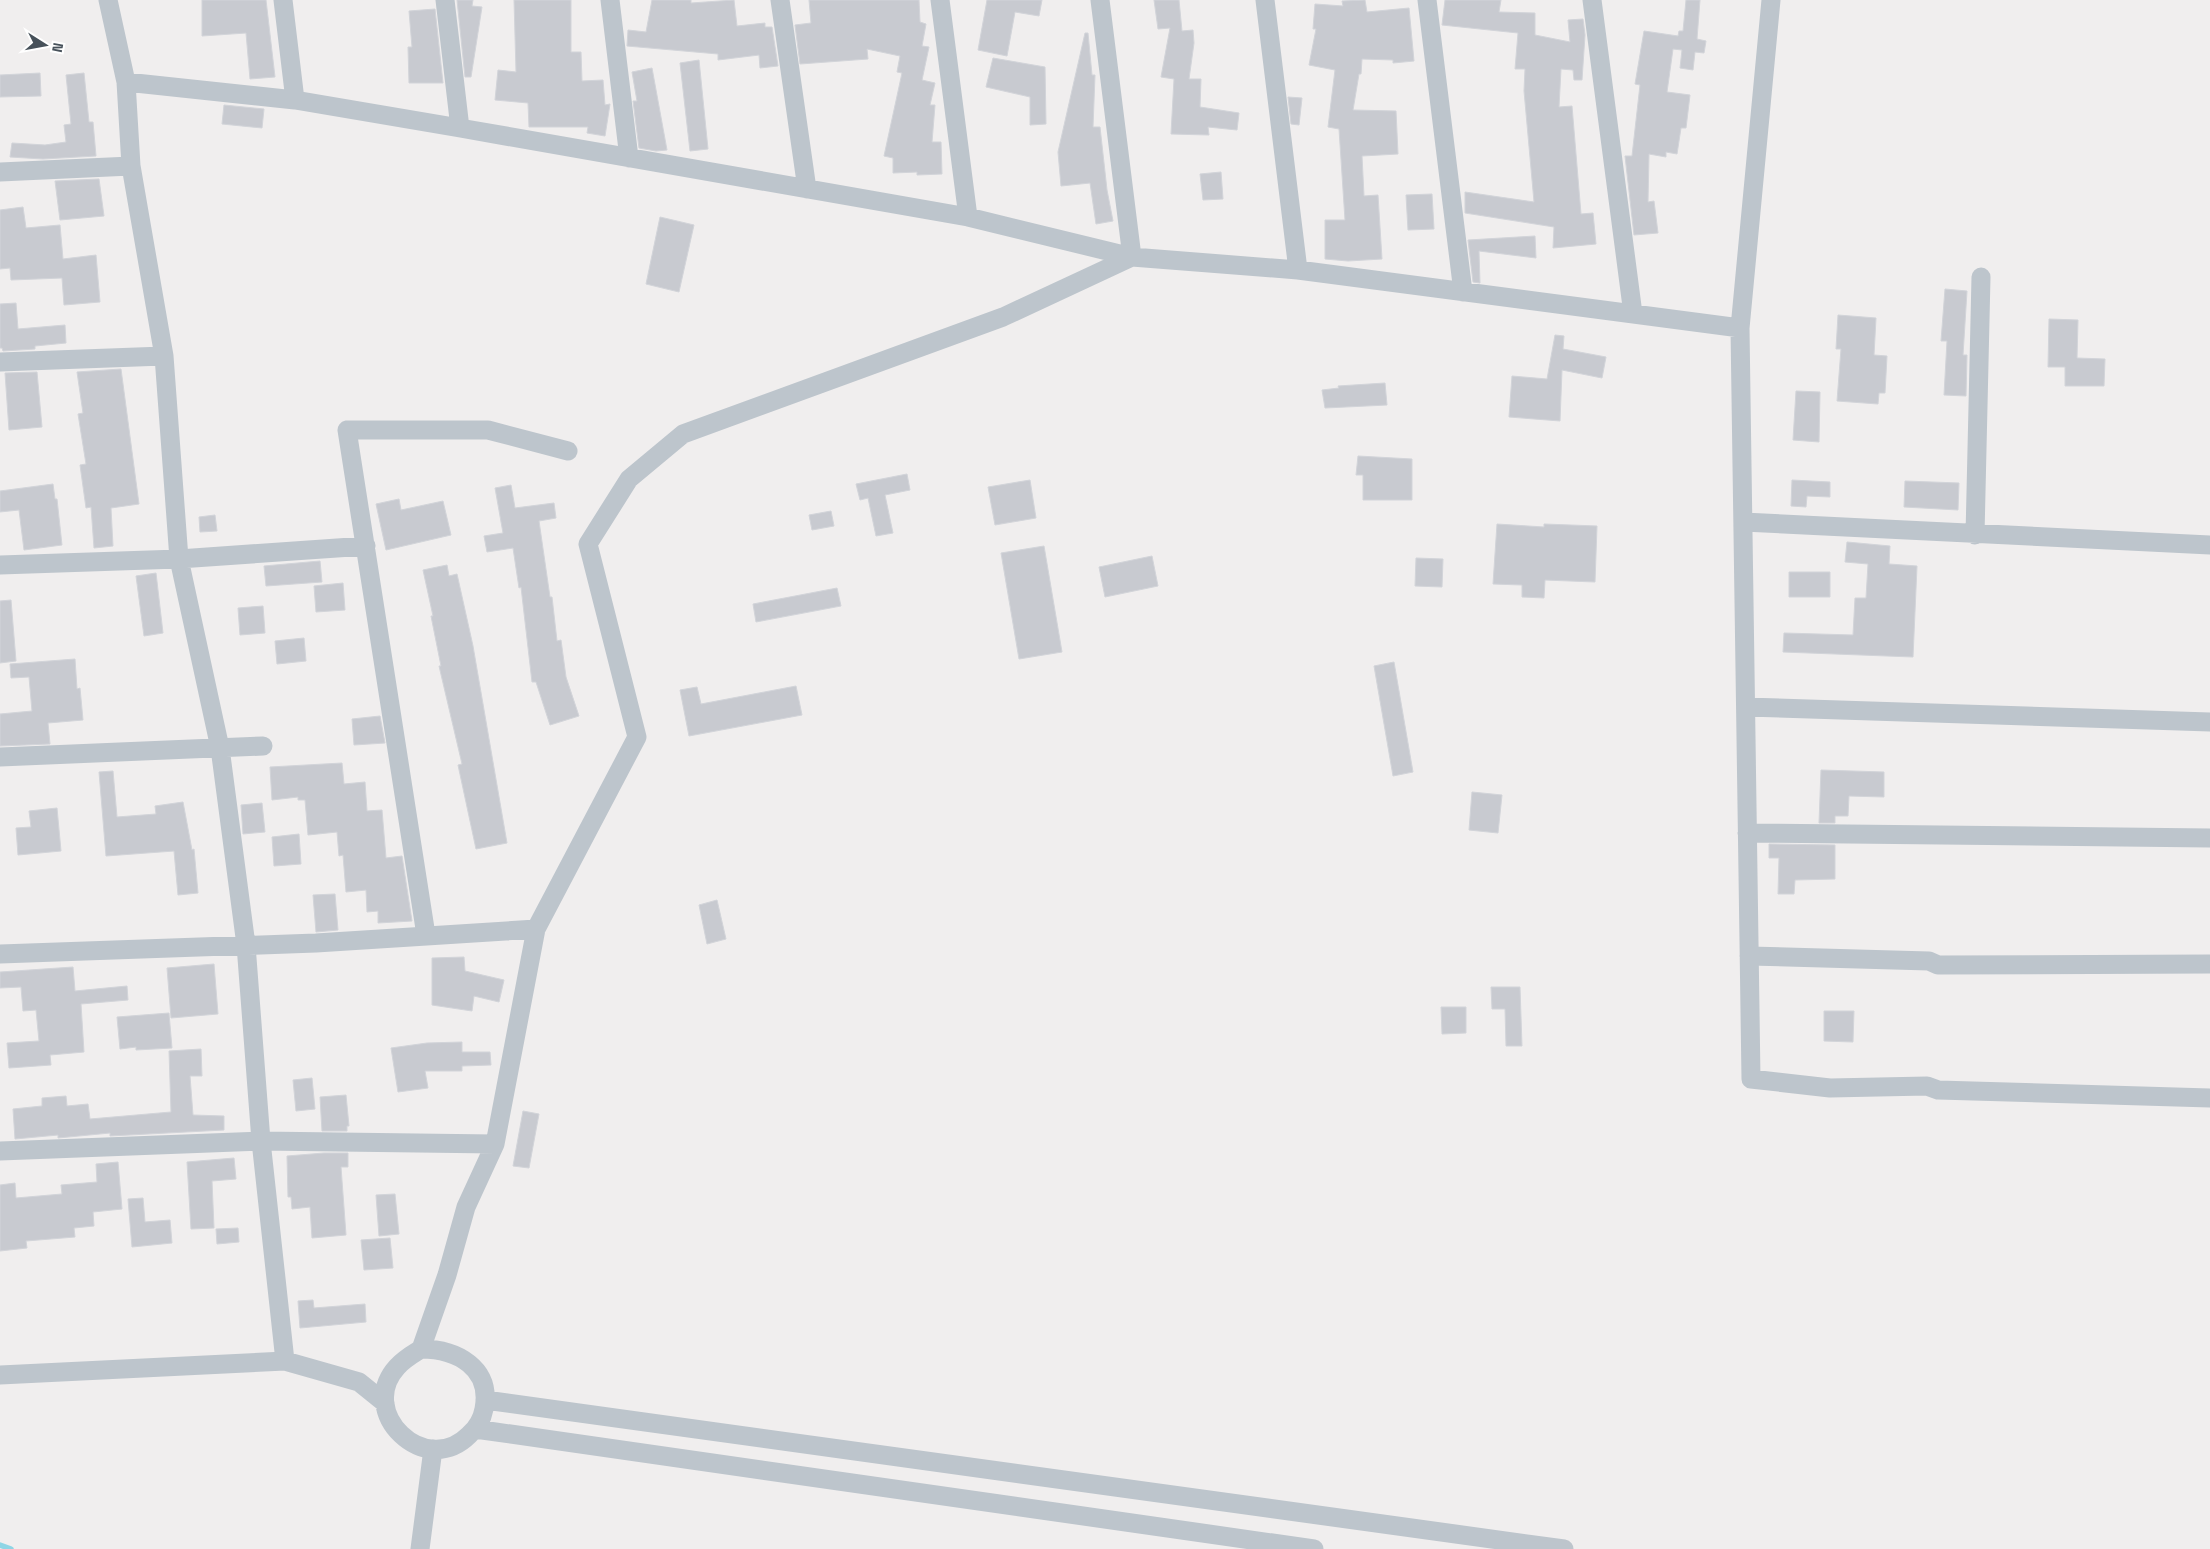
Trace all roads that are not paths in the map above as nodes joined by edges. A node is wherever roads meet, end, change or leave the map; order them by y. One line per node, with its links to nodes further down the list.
1 (108, 0): 12 (street)
2 (283, 0): 13 (street)
3 (445, 0): 14 (street)
4 (610, 0): 15 (street)
5 (780, 0): 18 (street)
6 (940, 0): 19 (street)
7 (1100, 0): 20 (street)
8 (1264, 0): 21 (street)
9 (1427, 0): 23 (street)
10 (1592, 0): 24 (street)
11 (1771, 0): 25 (street)
12 (126, 82): 13 (street); 16 (street)
13 (295, 100): 14 (street)
14 (460, 128): 15 (street)
15 (629, 158): 18 (street)
16 (131, 166): 17 (street); 26 (street)
17 (0, 172)
18 (807, 189): 19 (street)
19 (968, 218): 20 (street)
20 (1132, 257): 21 (street); 42 (street)
21 (1298, 270): 23 (street)
22 (1981, 277): 30 (street)
23 (1463, 292): 24 (street)
24 (1633, 314): 25 (street)
25 (1740, 328): 29 (street)
26 (164, 356): 27 (street); 33 (street)
27 (0, 362)
28 (568, 451): 32 (street)
29 (1743, 522): 30 (street); 35 (street)
30 (1974, 535): 31 (street)
31 (2210, 545)
32 (366, 546): 33 (street); 43 (street)
33 (180, 559): 34 (street); 38 (street)
34 (0, 565)
35 (1746, 707): 36 (street); 40 (street)
36 (2210, 722)
37 (263, 746): 38 (street)
38 (220, 748): 39 (street); 44 (street)
39 (0, 757)
40 (1747, 833): 41 (street); 46 (street)
41 (2210, 838)
42 (536, 929): 43 (street); 50 (street)
43 (426, 935): 44 (street)
44 (246, 945): 45 (street); 49 (street)
45 (0, 954)
46 (1749, 956): 47 (street); 48 (street)
47 (2210, 964)
48 (2210, 1098)
49 (261, 1141): 50 (street); 51 (street); 53 (street)
50 (495, 1144): 52 (street)
51 (0, 1151)
52 (421, 1349): 55 (street); 56 (street)
53 (285, 1361): 54 (street); 56 (street)
54 (0, 1375)
55 (485, 1400): 57 (street); 61 (street)
56 (385, 1403): 58 (street)
57 (475, 1429): 58 (street); 60 (street)
58 (433, 1449): 59 (street)
59 (420, 1549)
60 (1314, 1549)
61 (1564, 1549)

